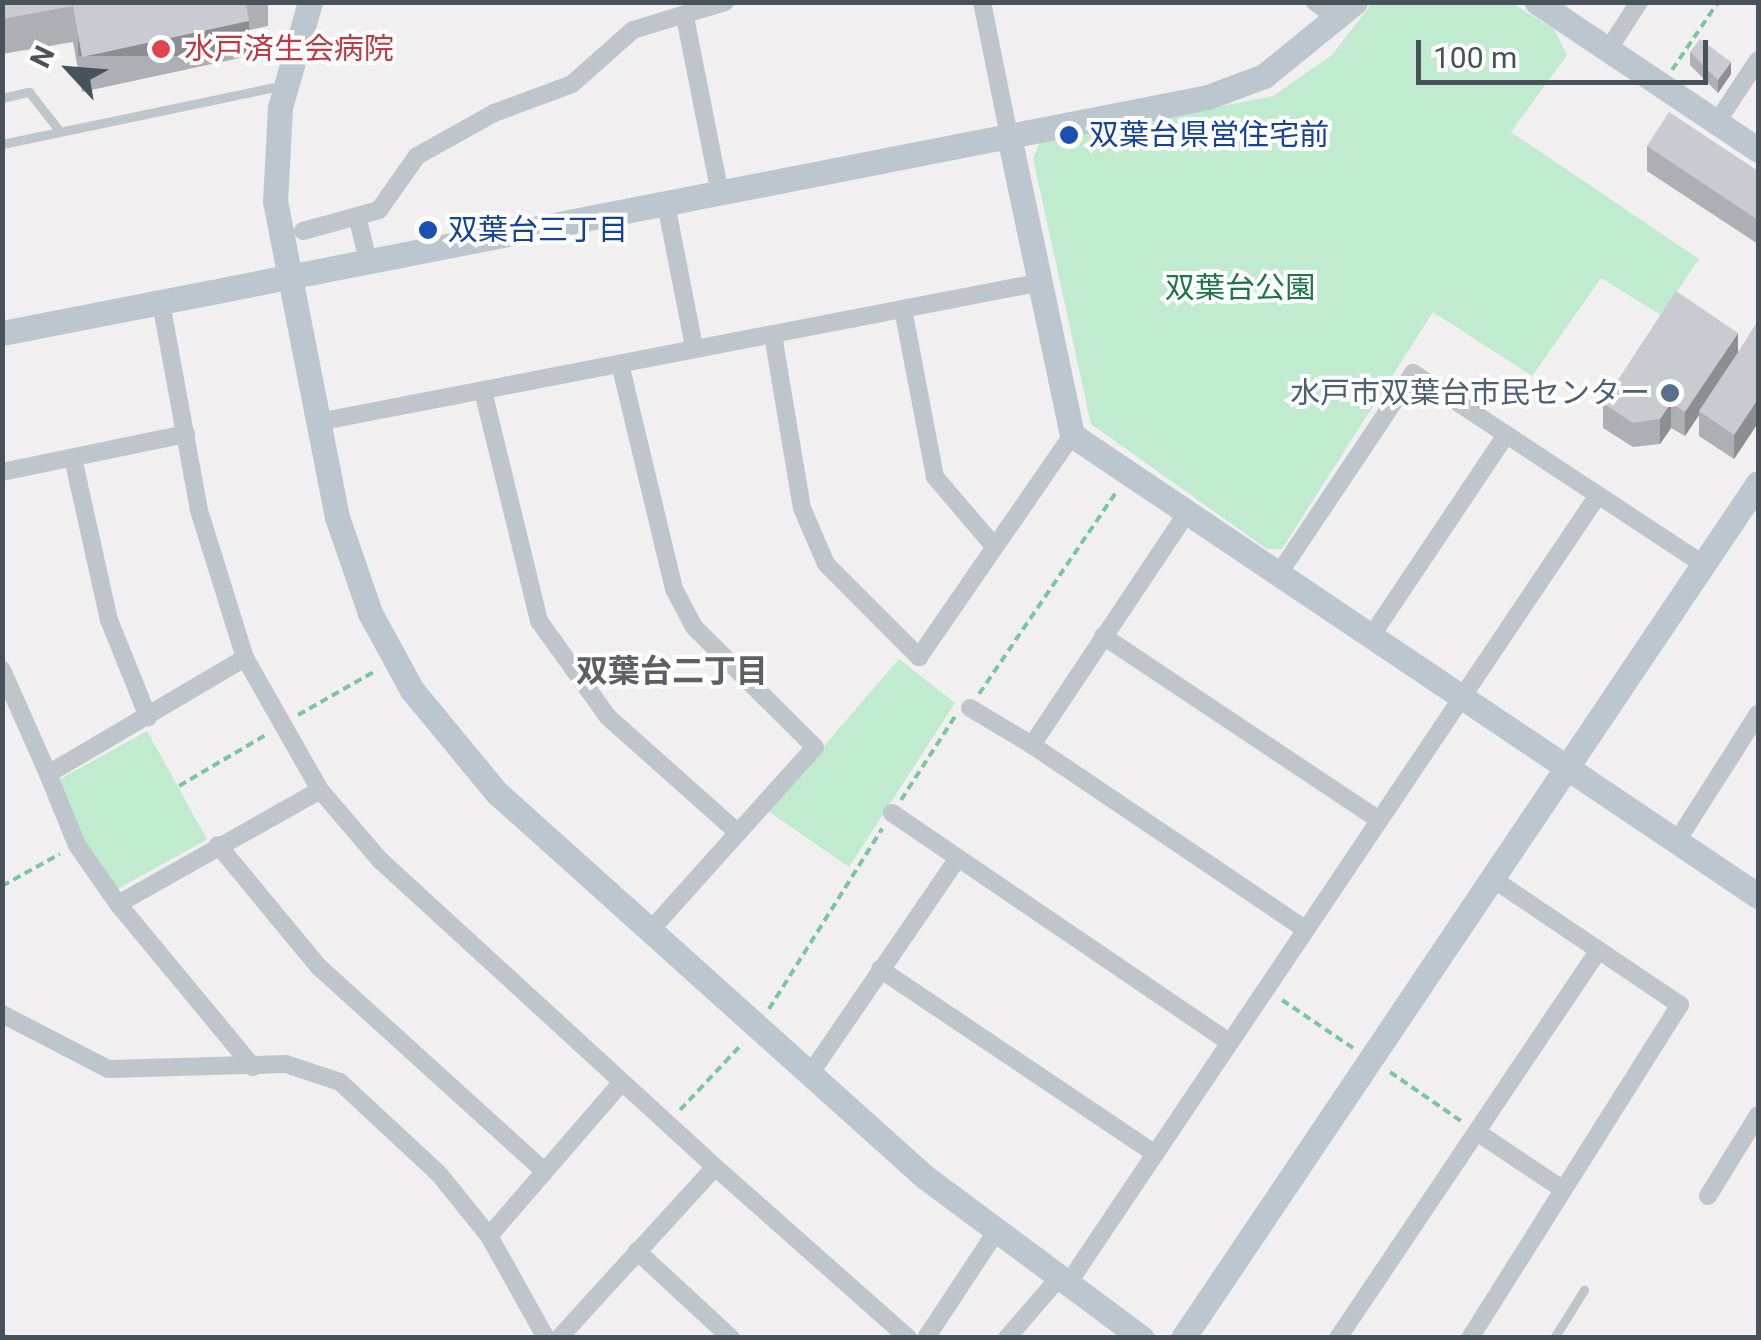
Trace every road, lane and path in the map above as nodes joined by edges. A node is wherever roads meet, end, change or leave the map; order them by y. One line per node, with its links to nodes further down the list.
1 (310, 2): 13 (street)
2 (726, 2): 9 (street)
3 (982, 2): 17 (street)
4 (1314, 2): 8 (street)
5 (1537, 2): 10 (street)
6 (1640, 2): 10 (street)
7 (1718, 2): 12 (path)
8 (1348, 11): 17 (street)
9 (685, 17): 20 (street); 22 (street)
10 (1608, 50): 15 (street)
11 (1758, 60): 15 (street)
12 (1674, 67)
13 (285, 85): 16 (lane); 25 (street)
14 (2, 98): 16 (lane)
15 (1717, 122): 19 (street)
16 (58, 130): 18 (lane)
17 (1009, 136): 20 (street); 26 (street)
18 (2, 144)
19 (1758, 150)
20 (720, 194): 21 (street)
21 (666, 204): 24 (street); 31 (street)
22 (358, 220): 23 (street); 24 (street)
23 (303, 230)
24 (368, 262): 25 (street)
25 (289, 276): 27 (street); 34 (street)
26 (1042, 282): 28 (street); 36 (street)
27 (161, 302): 29 (street); 35 (street)
28 (902, 309): 30 (street); 43 (street)
29 (2, 333)
30 (773, 335): 31 (street); 43 (street)
31 (694, 348): 32 (street)
32 (620, 364): 33 (street); 60 (street)
33 (483, 391): 34 (street); 60 (street)
34 (318, 422): 70 (street)
35 (186, 434): 38 (street); 48 (street)
36 (1072, 435): 42 (street); 43 (street)
37 (1506, 435): 41 (street); 45 (street); 47 (street)
38 (72, 458): 39 (street); 53 (street)
39 (2, 472)
40 (1758, 483): 44 (street)
41 (1598, 495): 44 (street); 50 (street)
42 (1186, 514): 45 (street); 46 (street)
43 (994, 546)
44 (1704, 564): 55 (street)
45 (1278, 576): 47 (street)
46 (1102, 636): 54 (street); 59 (street)
47 (1370, 638): 50 (street)
48 (245, 658): 53 (street); 57 (street)
49 (2, 670): 56 (street)
50 (1462, 700): 55 (street); 59 (street)
51 (970, 708): 54 (street)
52 (1758, 714): 61 (street)
53 (148, 717): 56 (street)
54 (1032, 745): 69 (street)
55 (1566, 768): 61 (street); 65 (street)
56 (48, 774): 62 (street)
57 (320, 790): 63 (street); 80 (street)
58 (892, 813): 64 (street)
59 (1377, 819): 69 (street)
60 (737, 832): 70 (street)
61 (1677, 841): 67 (street)
62 (76, 845): 66 (path); 68 (street)
63 (218, 845): 68 (street); 85 (street)
64 (956, 859): 72 (street); 75 (street)
65 (1493, 880): 71 (street); 100 (street)
66 (2, 886)
67 (1758, 896)
68 (118, 904): 77 (street)
69 (1305, 929): 73 (street)
70 (650, 931): 79 (street)
71 (1598, 951): 82 (street); 86 (street)
72 (880, 969): 79 (street); 83 (street)
73 (1268, 990): 75 (street); 76 (path)
74 (2, 1014): 77 (street)
75 (1229, 1042): 83 (street)
76 (1351, 1046)
77 (253, 1067): 89 (street)
78 (1390, 1072): 82 (path)
79 (810, 1074): 88 (street)
80 (621, 1083): 84 (street); 85 (street)
81 (1758, 1115): 87 (street)
82 (1473, 1129): 86 (street); 101 (street)
83 (1155, 1154): 91 (street)
84 (715, 1167): 90 (street); 96 (street)
85 (544, 1171): 89 (street)
86 (1562, 1189): 102 (street)
87 (1708, 1196)
88 (994, 1234): 91 (street); 97 (street)
89 (489, 1236): 93 (street)
90 (637, 1251): 94 (street); 95 (street)
91 (1062, 1282): 98 (street); 99 (street)
92 (1584, 1290): 103 (lane)
93 (546, 1338)
94 (558, 1338)
95 (731, 1338)
96 (908, 1338)
97 (926, 1338)
98 (1007, 1338)
99 (1142, 1338)
100 (1183, 1338)
101 (1338, 1338)
102 (1470, 1338)
103 (1554, 1338)

